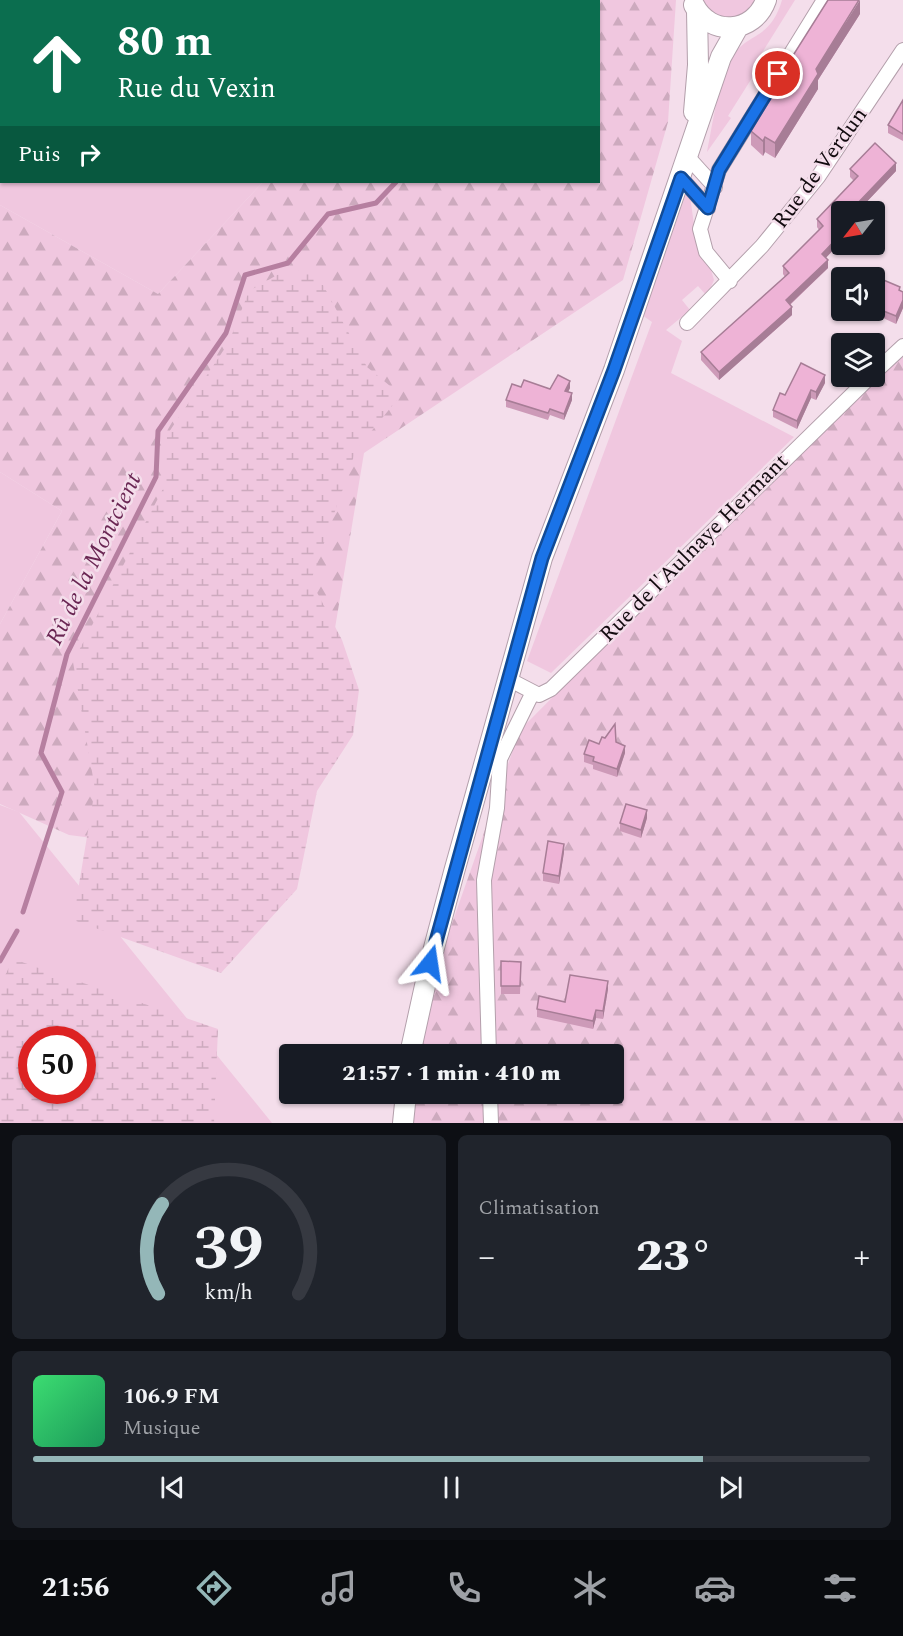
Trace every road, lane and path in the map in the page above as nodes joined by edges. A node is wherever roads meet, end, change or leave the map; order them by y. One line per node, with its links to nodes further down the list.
1 (766, 0): 4 (main road)
2 (824, 0): 8 (street)
3 (694, 6): 4 (main road); 6 (main road)
4 (738, 27): 6 (main road)
5 (903, 50): 10 (street, Rue de Verdun)
6 (690, 147): 7 (main road); 8 (street)
7 (681, 178): 9 (street); 15 (main road)
8 (715, 187): 9 (street)
9 (708, 208): 10 (street)
10 (730, 281): 11 (street, Rue de Verdun)
11 (687, 323)
12 (903, 346): 13 (street)
13 (885, 363)
14 (859, 387): 16 (street, Rue de l'Aulnaye Hermant)
15 (510, 680): 16 (street); 17 (main road)
16 (533, 692): 17 (street)
17 (490, 776): 18 (main road); 19 (street)
18 (412, 1044)
19 (489, 1044)
20 (404, 1104): 22 (main road)
21 (490, 1104): 23 (street)
22 (403, 1123)
23 (490, 1123)

